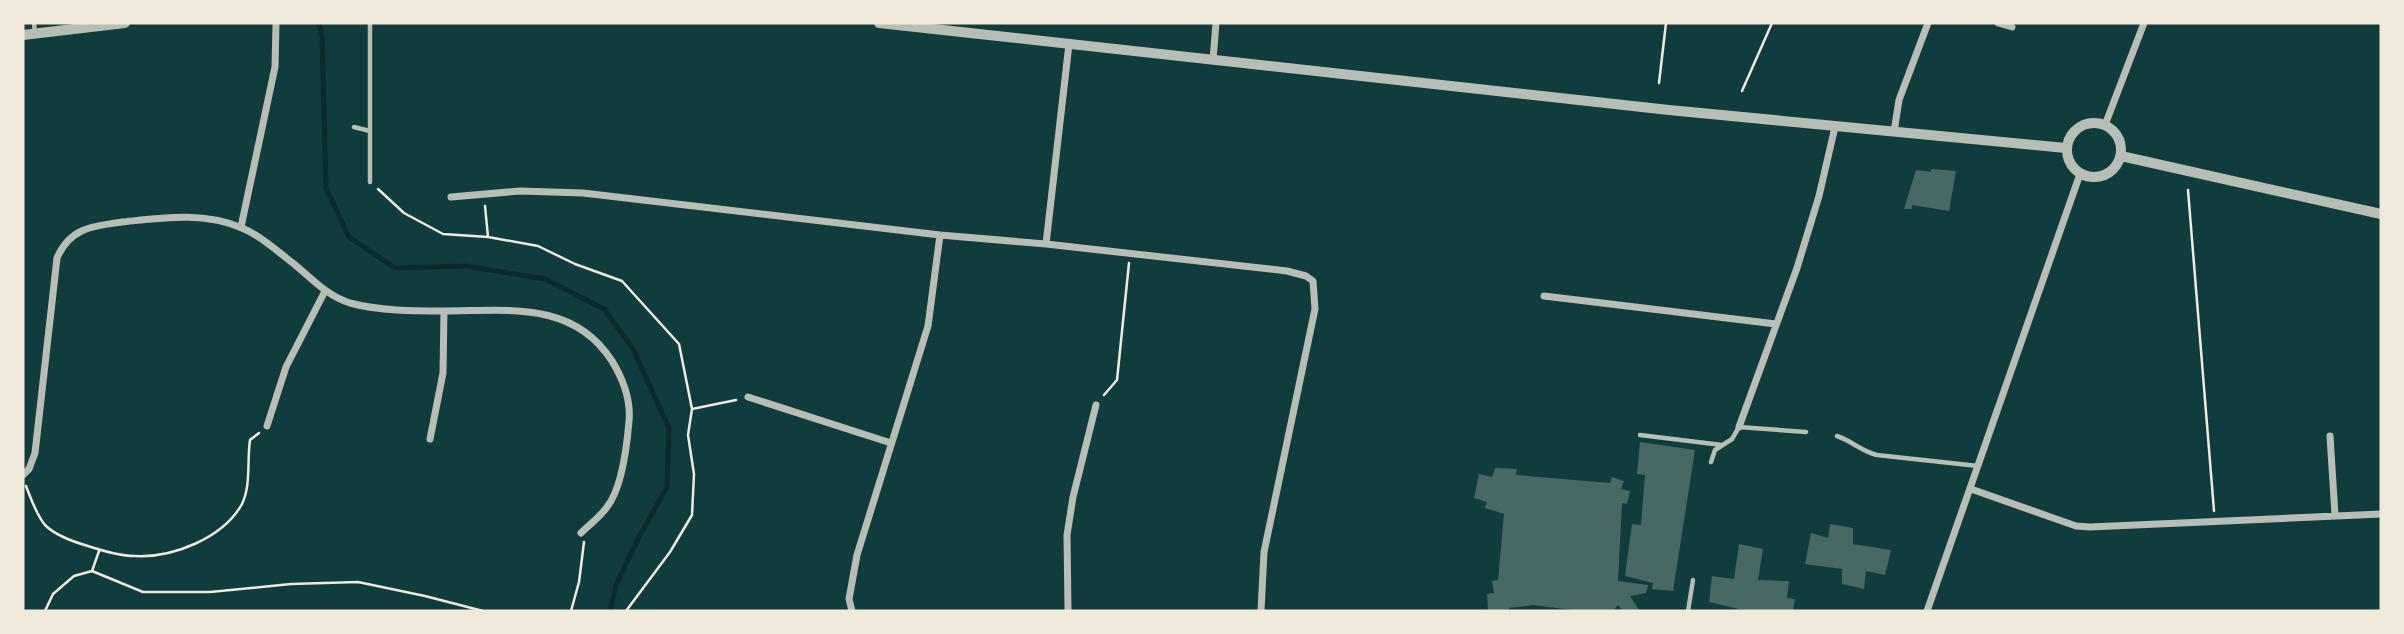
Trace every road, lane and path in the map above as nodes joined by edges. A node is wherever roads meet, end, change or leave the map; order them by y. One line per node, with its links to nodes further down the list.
1 (125, 23): 12 (street)
2 (276, 23): 31 (street)
3 (370, 23): 21 (lane)
4 (879, 23): 14 (street)
5 (1216, 23): 15 (street)
6 (1666, 23): 16 (path)
7 (1772, 23): 17 (path)
8 (1928, 23): 22 (street)
9 (1997, 23): 11 (street)
10 (2144, 23): 18 (street)
11 (2012, 27)
12 (34, 28): 13 (street)
13 (23, 35)
14 (1069, 44): 15 (street); 34 (street)
15 (1213, 60): 20 (street)
16 (1659, 83)
17 (1742, 91)
18 (2105, 125): 23 (street); 24 (street)
19 (354, 127): 21 (lane)
20 (1835, 127): 22 (street); 39 (street)
21 (370, 131): 26 (lane)
22 (1894, 132): 23 (street)
23 (2066, 148): 25 (street)
24 (2121, 156): 25 (street); 30 (street)
25 (2080, 174): 53 (street)
26 (370, 182): 33 (path)
27 (2188, 190): 58 (path)
28 (484, 194): 29 (street); 32 (street); 33 (path)
29 (451, 197)
30 (2381, 214)
31 (241, 227): 36 (street); 54 (street)
32 (940, 235): 34 (street); 50 (street)
33 (488, 237): 42 (path)
34 (1046, 244): 35 (street)
35 (1130, 253): 41 (path); 69 (street)
36 (325, 291): 38 (street); 43 (street)
37 (1544, 296): 39 (street)
38 (444, 311): 49 (street); 59 (street)
39 (1776, 324): 44 (street)
40 (750, 397): 42 (path); 50 (street)
41 (1096, 405): 68 (street)
42 (692, 409): 66 (path)
43 (267, 426): 60 (path)
44 (1739, 427): 45 (lane); 51 (lane)
45 (1806, 432)
46 (1640, 435): 51 (lane)
47 (1837, 436): 53 (lane)
48 (2330, 436): 57 (street)
49 (430, 439)
50 (891, 443): 67 (street)
51 (1723, 445): 52 (lane)
52 (1712, 462)
53 (1979, 466): 55 (street)
54 (23, 476): 60 (path)
55 (1971, 489): 58 (street); 71 (street)
56 (2381, 514): 57 (street)
57 (2335, 515): 58 (street)
58 (2214, 521)
59 (583, 531): 65 (path)
60 (100, 550): 61 (path)
61 (92, 571): 63 (path); 64 (path)
62 (1693, 580): 70 (lane)
63 (45, 611)
64 (483, 611)
65 (571, 611)
66 (626, 611)
67 (852, 611)
68 (1068, 611)
69 (1261, 611)
70 (1688, 611)
71 (1927, 611)

